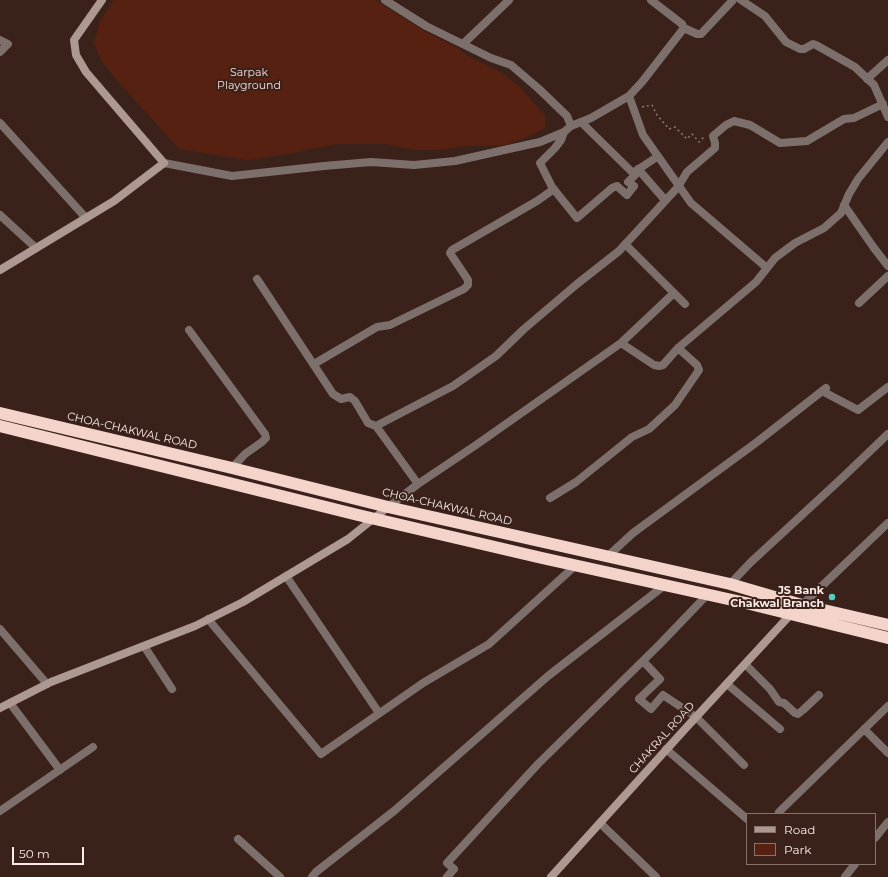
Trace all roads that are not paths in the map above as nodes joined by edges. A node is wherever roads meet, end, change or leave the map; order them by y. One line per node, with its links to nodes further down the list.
1 (102, 0): 22 (street)
2 (385, 0): 9 (street)
3 (509, 0): 9 (street)
4 (651, 0): 7 (street)
5 (733, 0): 7 (street)
6 (744, 0): 12 (street)
7 (684, 28): 13 (street)
8 (0, 40): 10 (street)
9 (463, 44): 18 (street)
10 (0, 52)
11 (888, 60): 12 (street)
12 (868, 79): 14 (street)
13 (629, 96): 16 (street); 21 (street)
14 (883, 104): 15 (street); 24 (street)
15 (888, 117)
16 (581, 122): 18 (street); 23 (street)
17 (0, 123): 29 (street)
18 (571, 126): 19 (street)
19 (564, 132): 22 (street); 25 (street)
20 (888, 142): 27 (street)
21 (657, 157): 23 (street); 24 (street)
22 (164, 163): 29 (street)
23 (635, 171): 25 (street); 26 (street)
24 (678, 186): 26 (street); 33 (street)
25 (554, 189): 43 (street)
26 (666, 200): 30 (street)
27 (844, 205): 32 (street); 33 (street)
28 (0, 215): 31 (street)
29 (86, 218): 31 (street)
30 (625, 244): 37 (street); 47 (street)
31 (36, 248): 34 (street)
32 (888, 266)
33 (767, 268): 42 (street)
34 (0, 270)
35 (888, 276): 38 (street)
36 (257, 279): 43 (street)
37 (674, 293): 39 (street); 41 (street)
38 (859, 303)
39 (685, 304)
40 (188, 330): 49 (street)
41 (621, 343): 42 (street); 50 (street)
42 (678, 348): 51 (street)
43 (314, 364): 47 (street)
44 (888, 387): 55 (street)
45 (0, 414): 49 (highway, CHOA-CHAKWAL ROAD)
46 (0, 426): 53 (highway)
47 (376, 426): 50 (street)
48 (888, 434): 58 (street)
49 (232, 468): 52 (highway, CHOA-CHAKWAL ROAD)
50 (418, 484): 52 (street)
51 (550, 498)
52 (388, 508): 53 (street); 55 (highway, CHOA-CHAKWAL ROAD)
53 (374, 518): 56 (highway); 57 (street)
54 (888, 523): 61 (street)
55 (608, 556): 58 (highway, CHOA-CHAKWAL ROAD)
56 (576, 565): 59 (highway); 77 (street)
57 (286, 576): 63 (street); 77 (street)
58 (730, 584): 61 (highway, CHOA-CHAKWAL ROAD)
59 (666, 585): 60 (highway); 94 (street)
60 (707, 594): 62 (highway); 68 (street)
61 (802, 605): 64 (highway, CHOA-CHAKWAL ROAD)
62 (791, 614): 66 (highway); 69 (street, CHAKRAL ROAD)
63 (208, 619): 67 (street); 77 (street)
64 (888, 625)
65 (0, 629): 70 (street)
66 (888, 638)
67 (144, 646): 70 (street); 72 (street)
68 (643, 661): 78 (street); 96 (street)
69 (745, 664): 71 (street, CHAKRAL ROAD); 73 (street)
70 (47, 684): 74 (street)
71 (727, 684): 78 (street, CHAKRAL ROAD); 79 (street)
72 (172, 689)
73 (819, 695)
74 (10, 704): 76 (street); 85 (street)
75 (888, 706): 80 (street)
76 (0, 708)
77 (379, 713)
78 (696, 718): 82 (street, CHAKRAL ROAD); 84 (street)
79 (780, 729)
80 (864, 729): 83 (street); 87 (street)
81 (93, 747): 85 (street)
82 (666, 750): 88 (street); 90 (street, CHAKRAL ROAD)
83 (888, 753)
84 (744, 765)
85 (60, 770): 86 (street)
86 (0, 811)
87 (779, 812)
88 (746, 818)
89 (888, 822): 91 (street)
90 (600, 823): 97 (street, CHAKRAL ROAD); 98 (street)
91 (876, 837)
92 (238, 839): 95 (street)
93 (854, 865): 99 (street)
94 (317, 875)
95 (280, 877)
96 (447, 877)
97 (551, 877)
98 (656, 877)
99 (844, 877)

